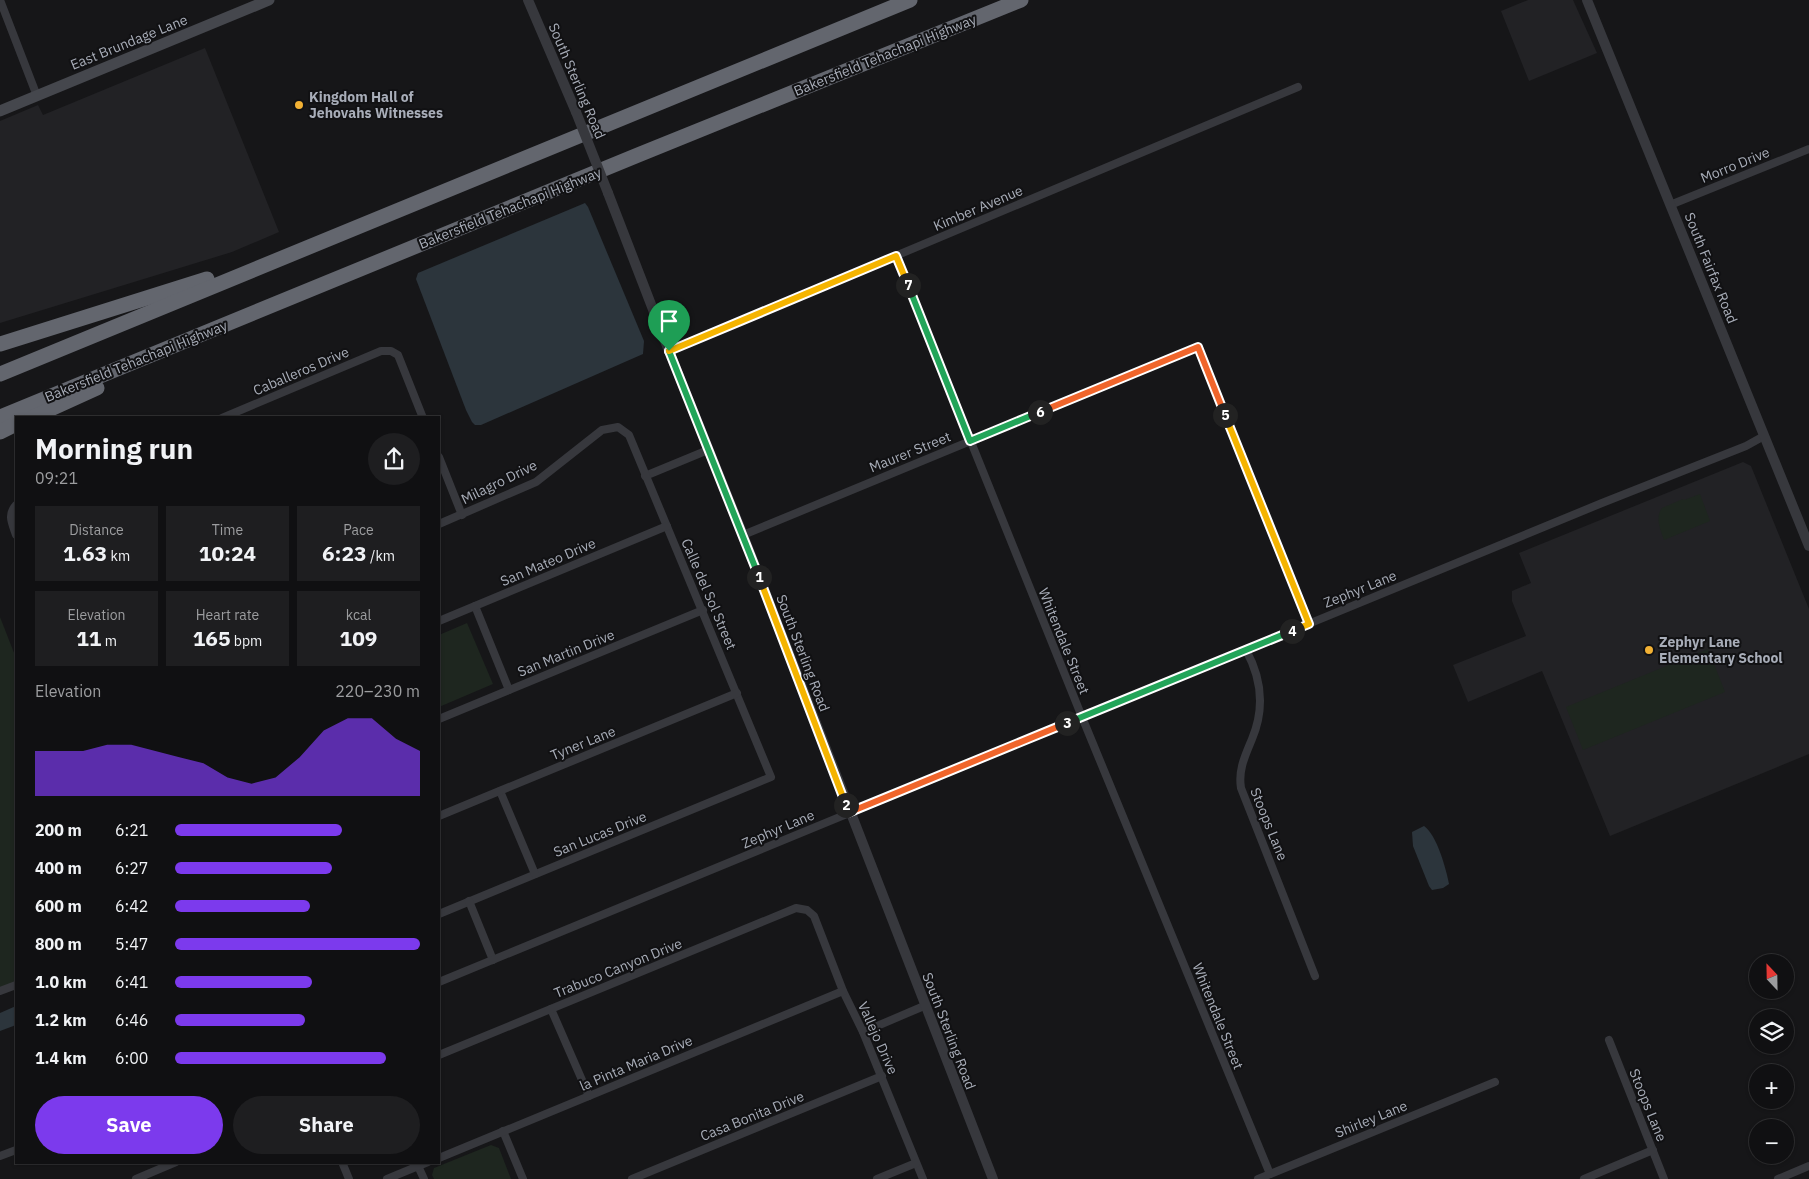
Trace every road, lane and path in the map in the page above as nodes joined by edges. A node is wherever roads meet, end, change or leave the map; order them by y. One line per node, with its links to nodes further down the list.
1 (0, 0): 8 (street)
2 (268, 0): 8 (main road, East Brundage Lane)
3 (528, 0): 16 (street, South Sterling Road, bridge)
4 (910, 0): 13 (highway)
5 (1021, 0): 15 (highway, Bakersfield Tehachapi Highway)
6 (1587, 0): 11 (street, South Fairfax Road)
7 (1298, 87): 12 (street, Kimber Avenue)
8 (37, 96): 9 (main road, East Brundage Lane)
9 (0, 111)
10 (1809, 149): 11 (street, Morro Drive)
11 (1670, 205): 25 (street, South Fairfax Road)
12 (896, 256): 16 (street, Kimber Avenue); 26 (street, Whitendale Street)
13 (248, 271): 14 (highway); 17 (highway)
14 (0, 344)
15 (170, 347): 19 (highway); 21 (highway, Bakersfield Tehachapi Highway)
16 (669, 351): 27 (street, South Sterling Road)
17 (0, 374)
18 (242, 414): 20 (street, Caballeros Drive)
19 (35, 416)
20 (422, 416)
21 (0, 417)
22 (15, 424): 24 (highway)
23 (618, 426): 29 (street, Calle del Sol Street); 31 (street, Milagro Drive)
24 (0, 432)
25 (1764, 436): 36 (street, South Fairfax Road); 40 (street, Zephyr Lane)
26 (970, 441): 35 (street, Maurer Street); 40 (street, Maurer Street); 44 (street, Whitendale Street)
27 (708, 450): 29 (street); 35 (street, South Sterling Road)
28 (440, 460): 31 (street)
29 (645, 476): 33 (street, Calle del Sol Street)
30 (14, 508): 34 (street)
31 (462, 515): 32 (street, Milagro Drive)
32 (440, 524)
33 (667, 526): 37 (street, San Mateo Drive); 38 (street, Calle del Sol Street)
34 (15, 532)
35 (742, 535): 48 (street, South Sterling Road)
36 (1809, 546)
37 (475, 606): 39 (street, San Mateo Drive); 42 (street)
38 (703, 610): 42 (street, San Martin Drive); 43 (street, Calle del Sol Street)
39 (440, 621)
40 (1309, 624): 41 (street, Zephyr Lane)
41 (1246, 650): 44 (street, Zephyr Lane); 55 (street, Stoops Lane)
42 (509, 690): 45 (street, San Martin Drive)
43 (737, 693): 46 (street, Calle del Sol Street); 47 (street, Tyner Lane)
44 (1082, 717): 48 (street, Zephyr Lane); 79 (street, Whitendale Street)
45 (440, 719)
46 (771, 777): 50 (street, San Lucas Drive)
47 (500, 791): 49 (street, Tyner Lane); 50 (street)
48 (850, 812): 54 (street, Zephyr Lane); 60 (street, South Sterling Road)
49 (440, 816)
50 (535, 874): 51 (street, San Lucas Drive)
51 (469, 901): 53 (street, San Lucas Drive); 54 (street)
52 (807, 910): 59 (street, Vallejo Drive); 61 (street, Trabuco Canyon Drive)
53 (440, 914)
54 (493, 960): 56 (street, Zephyr Lane)
55 (1315, 976)
56 (440, 982)
57 (15, 985): 58 (street)
58 (0, 991)
59 (843, 991): 62 (street, Vallejo Drive); 67 (street, la Pinta Maria Drive)
60 (924, 1006): 62 (street); 88 (street, South Sterling Road)
61 (551, 1009): 64 (street, Trabuco Canyon Drive); 67 (street)
62 (863, 1032): 65 (street, Vallejo Drive)
63 (1609, 1040): 70 (street, Stoops Lane)
64 (440, 1055)
65 (882, 1076): 73 (street, Vallejo Drive); 85 (street, Casa Bonita Drive)
66 (1495, 1082): 79 (street, Shirley Lane)
67 (589, 1096): 68 (street, la Pinta Maria Drive)
68 (503, 1131): 72 (street, la Pinta Maria Drive); 84 (street)
69 (15, 1150): 71 (street)
70 (1654, 1150): 90 (street); 91 (street, Stoops Lane)
71 (0, 1156)
72 (440, 1158)
73 (916, 1163): 86 (street); 87 (street, Vallejo Drive)
74 (171, 1164): 80 (street)
75 (343, 1164): 81 (street)
76 (423, 1164): 77 (street)
77 (418, 1166): 82 (street); 83 (street)
78 (1809, 1166): 92 (street)
79 (1270, 1174): 89 (street, Shirley Lane)
80 (136, 1179)
81 (349, 1179)
82 (387, 1179)
83 (424, 1179)
84 (523, 1179)
85 (632, 1179)
86 (877, 1179)
87 (923, 1179)
88 (993, 1179)
89 (1258, 1179)
90 (1584, 1179)
91 (1664, 1179)
92 (1778, 1179)

